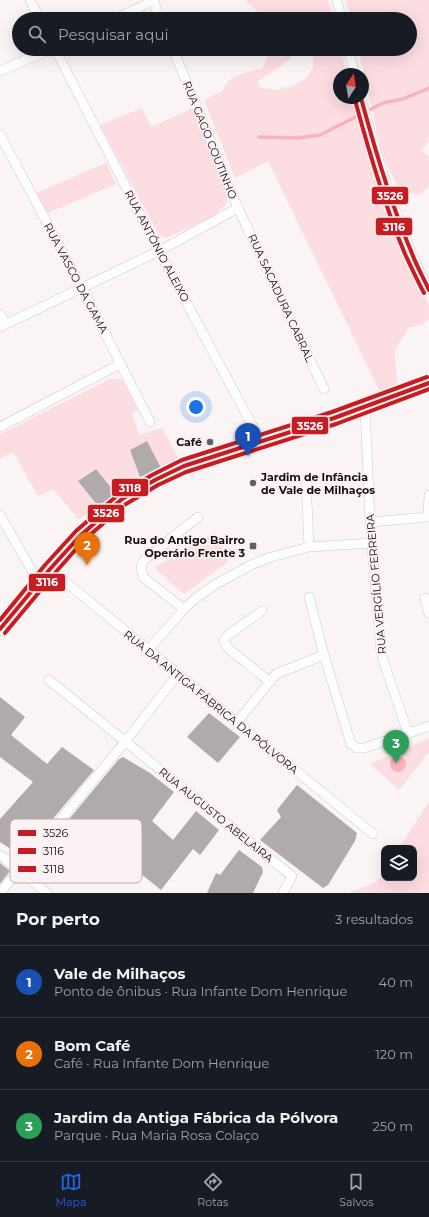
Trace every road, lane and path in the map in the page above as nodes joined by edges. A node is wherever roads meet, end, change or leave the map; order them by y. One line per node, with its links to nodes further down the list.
1 (30, 0): 4 (street)
2 (154, 0): 5 (street); 6 (street)
3 (337, 0): 7 (street)
4 (36, 12)
5 (129, 12)
6 (158, 12)
7 (340, 12)
8 (35, 56): 13 (street)
9 (59, 56): 17 (street, RUA ANTÓNIO ALEIXO)
10 (176, 56): 16 (street, RUA GAGO COUTINHO)
11 (350, 56): 12 (street)
12 (353, 68)
13 (0, 71)
14 (363, 104): 19 (street)
15 (0, 136): 18 (street, RUA VASCO DA GAMA)
16 (238, 208): 17 (street, RUA GAGO COUTINHO); 24 (street, RUA SACADURA CABRAL)
17 (159, 251): 18 (street, RUA GAGO COUTINHO); 28 (street, RUA ANTÓNIO ALEIXO)
18 (82, 288): 21 (street, RUA GAGO COUTINHO); 22 (street, RUA VASCO DA GAMA)
19 (429, 290)
20 (0, 314): 21 (street)
21 (3, 325)
22 (120, 364): 26 (street, RUA VASCO DA GAMA); 27 (street)
23 (429, 383): 25 (street)
24 (324, 389)
25 (365, 406): 28 (street); 33 (street, RUA VERGÍLIO FERREIRA)
26 (150, 422)
27 (0, 427)
28 (261, 442): 36 (street)
29 (306, 479): 35 (street)
30 (429, 495): 33 (street)
31 (0, 515): 37 (street)
32 (198, 517): 40 (street)
33 (370, 522): 34 (street, RUA VERGÍLIO FERREIRA)
34 (371, 543): 35 (street); 51 (street, RUA VERGÍLIO FERREIRA)
35 (308, 546): 40 (street)
36 (50, 569): 37 (street); 44 (street, RUA DA ANTIGA FÁBRICA DA PÓLVORA)
37 (39, 583): 43 (street)
38 (309, 597): 45 (street)
39 (425, 598): 42 (street)
40 (184, 609): 44 (street)
41 (262, 611): 48 (street)
42 (429, 614)
43 (0, 629)
44 (148, 650): 46 (street, RUA DA ANTIGA FÁBRICA DA PÓLVORA)
45 (324, 655): 48 (street); 51 (street)
46 (178, 674): 49 (street, RUA DA ANTIGA FÁBRICA DA PÓLVORA); 52 (street)
47 (49, 680): 52 (street)
48 (270, 682): 49 (street)
49 (237, 722): 54 (street, RUA DA ANTIGA FÁBRICA DA PÓLVORA)
50 (429, 726): 51 (street)
51 (408, 733)
52 (124, 742): 53 (street); 61 (street, RUA AUGUSTO ABELAIRA)
53 (61, 819)
54 (373, 834)
55 (0, 855): 56 (street)
56 (10, 863)
57 (10, 881): 59 (street)
58 (35, 883): 60 (street)
59 (0, 893)
60 (48, 893)
61 (283, 893)

